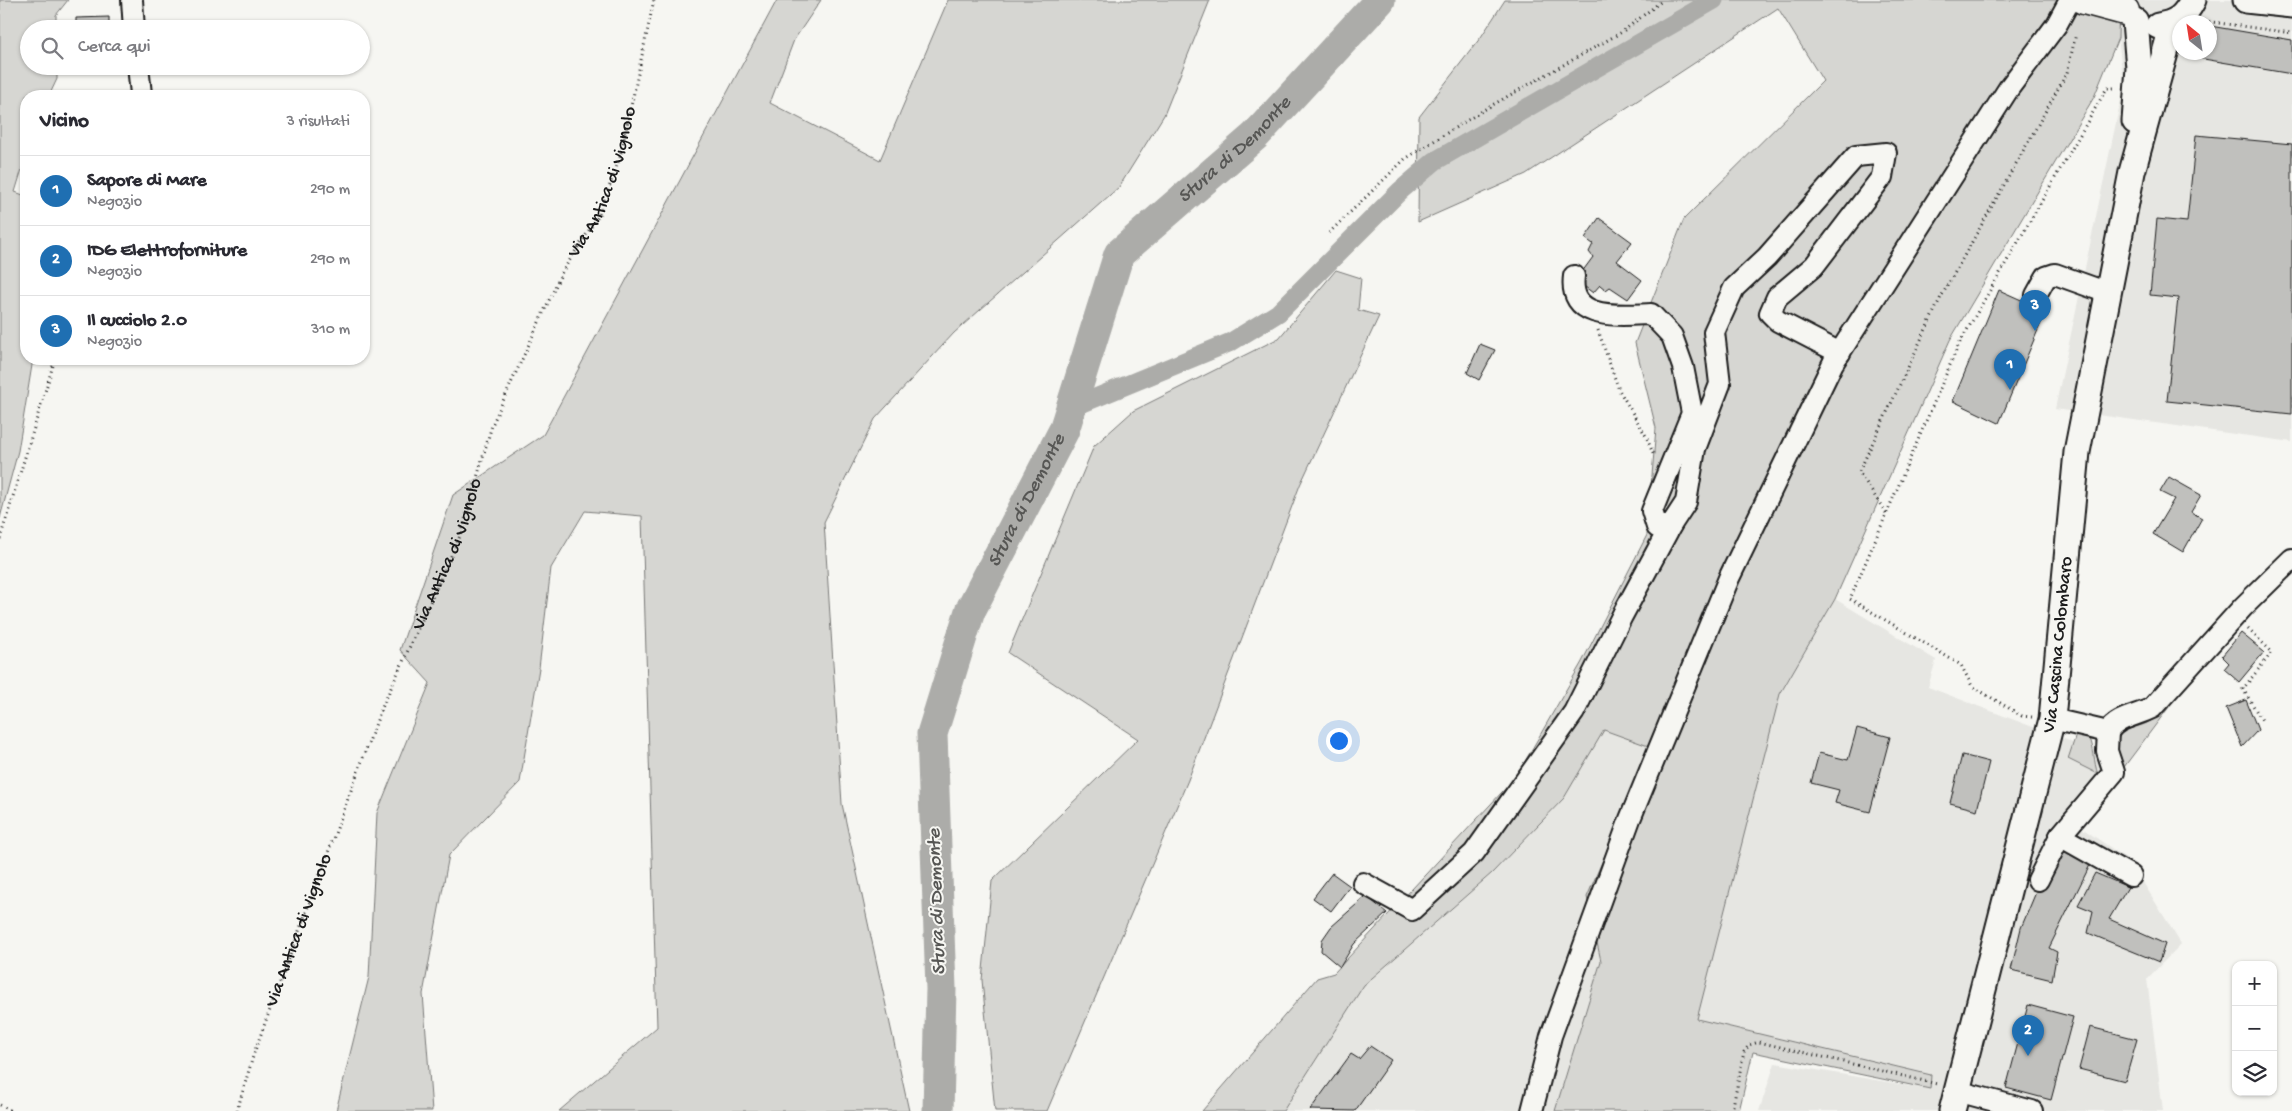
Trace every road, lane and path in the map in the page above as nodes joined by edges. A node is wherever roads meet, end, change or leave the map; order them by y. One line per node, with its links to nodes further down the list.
1 (132, 0): 10 (street)
2 (654, 0): 40 (path, Via Antica di Vignolo)
3 (1663, 0): 17 (path)
4 (2070, 0): 22 (street)
5 (2084, 0): 8 (highway)
6 (2246, 0): 7 (main road)
7 (2292, 5)
8 (2127, 11): 9 (main road); 15 (main road, Via Cascina Colombaro)
9 (2183, 13): 11 (path); 16 (main road, Via Cascina Colombaro)
10 (133, 20)
11 (2292, 33)
12 (2076, 34): 25 (path)
13 (139, 75): 14 (street)
14 (141, 90)
15 (2137, 90): 16 (main road, Via Cascina Colombaro); 25 (path)
16 (2132, 172): 19 (main road, Via Cascina Colombaro)
17 (1329, 233)
18 (1574, 276): 21 (street)
19 (2108, 293): 20 (street); 30 (main road, Via Cascina Colombaro)
20 (2036, 296)
21 (1590, 311): 24 (path); 24 (street)
22 (1833, 349): 26 (street); 41 (street)
23 (53, 365): 27 (path)
24 (1663, 483): 26 (street)
25 (1886, 514): 30 (path)
26 (1672, 526): 36 (street)
27 (0, 539)
28 (2292, 559): 29 (street)
29 (2235, 616): 31 (path); 32 (street)
30 (2052, 719): 32 (street); 37 (main road, Via Cascina Colombaro)
31 (2263, 722)
32 (2108, 732): 33 (street)
33 (2060, 836): 34 (street); 35 (street)
34 (2131, 876)
35 (2038, 880)
36 (1363, 883)
37 (1954, 1101): 42 (path); 43 (street)
38 (0, 1105): 39 (path)
39 (12, 1111)
40 (237, 1111)
41 (1532, 1111)
42 (1732, 1111)
43 (2032, 1111)

